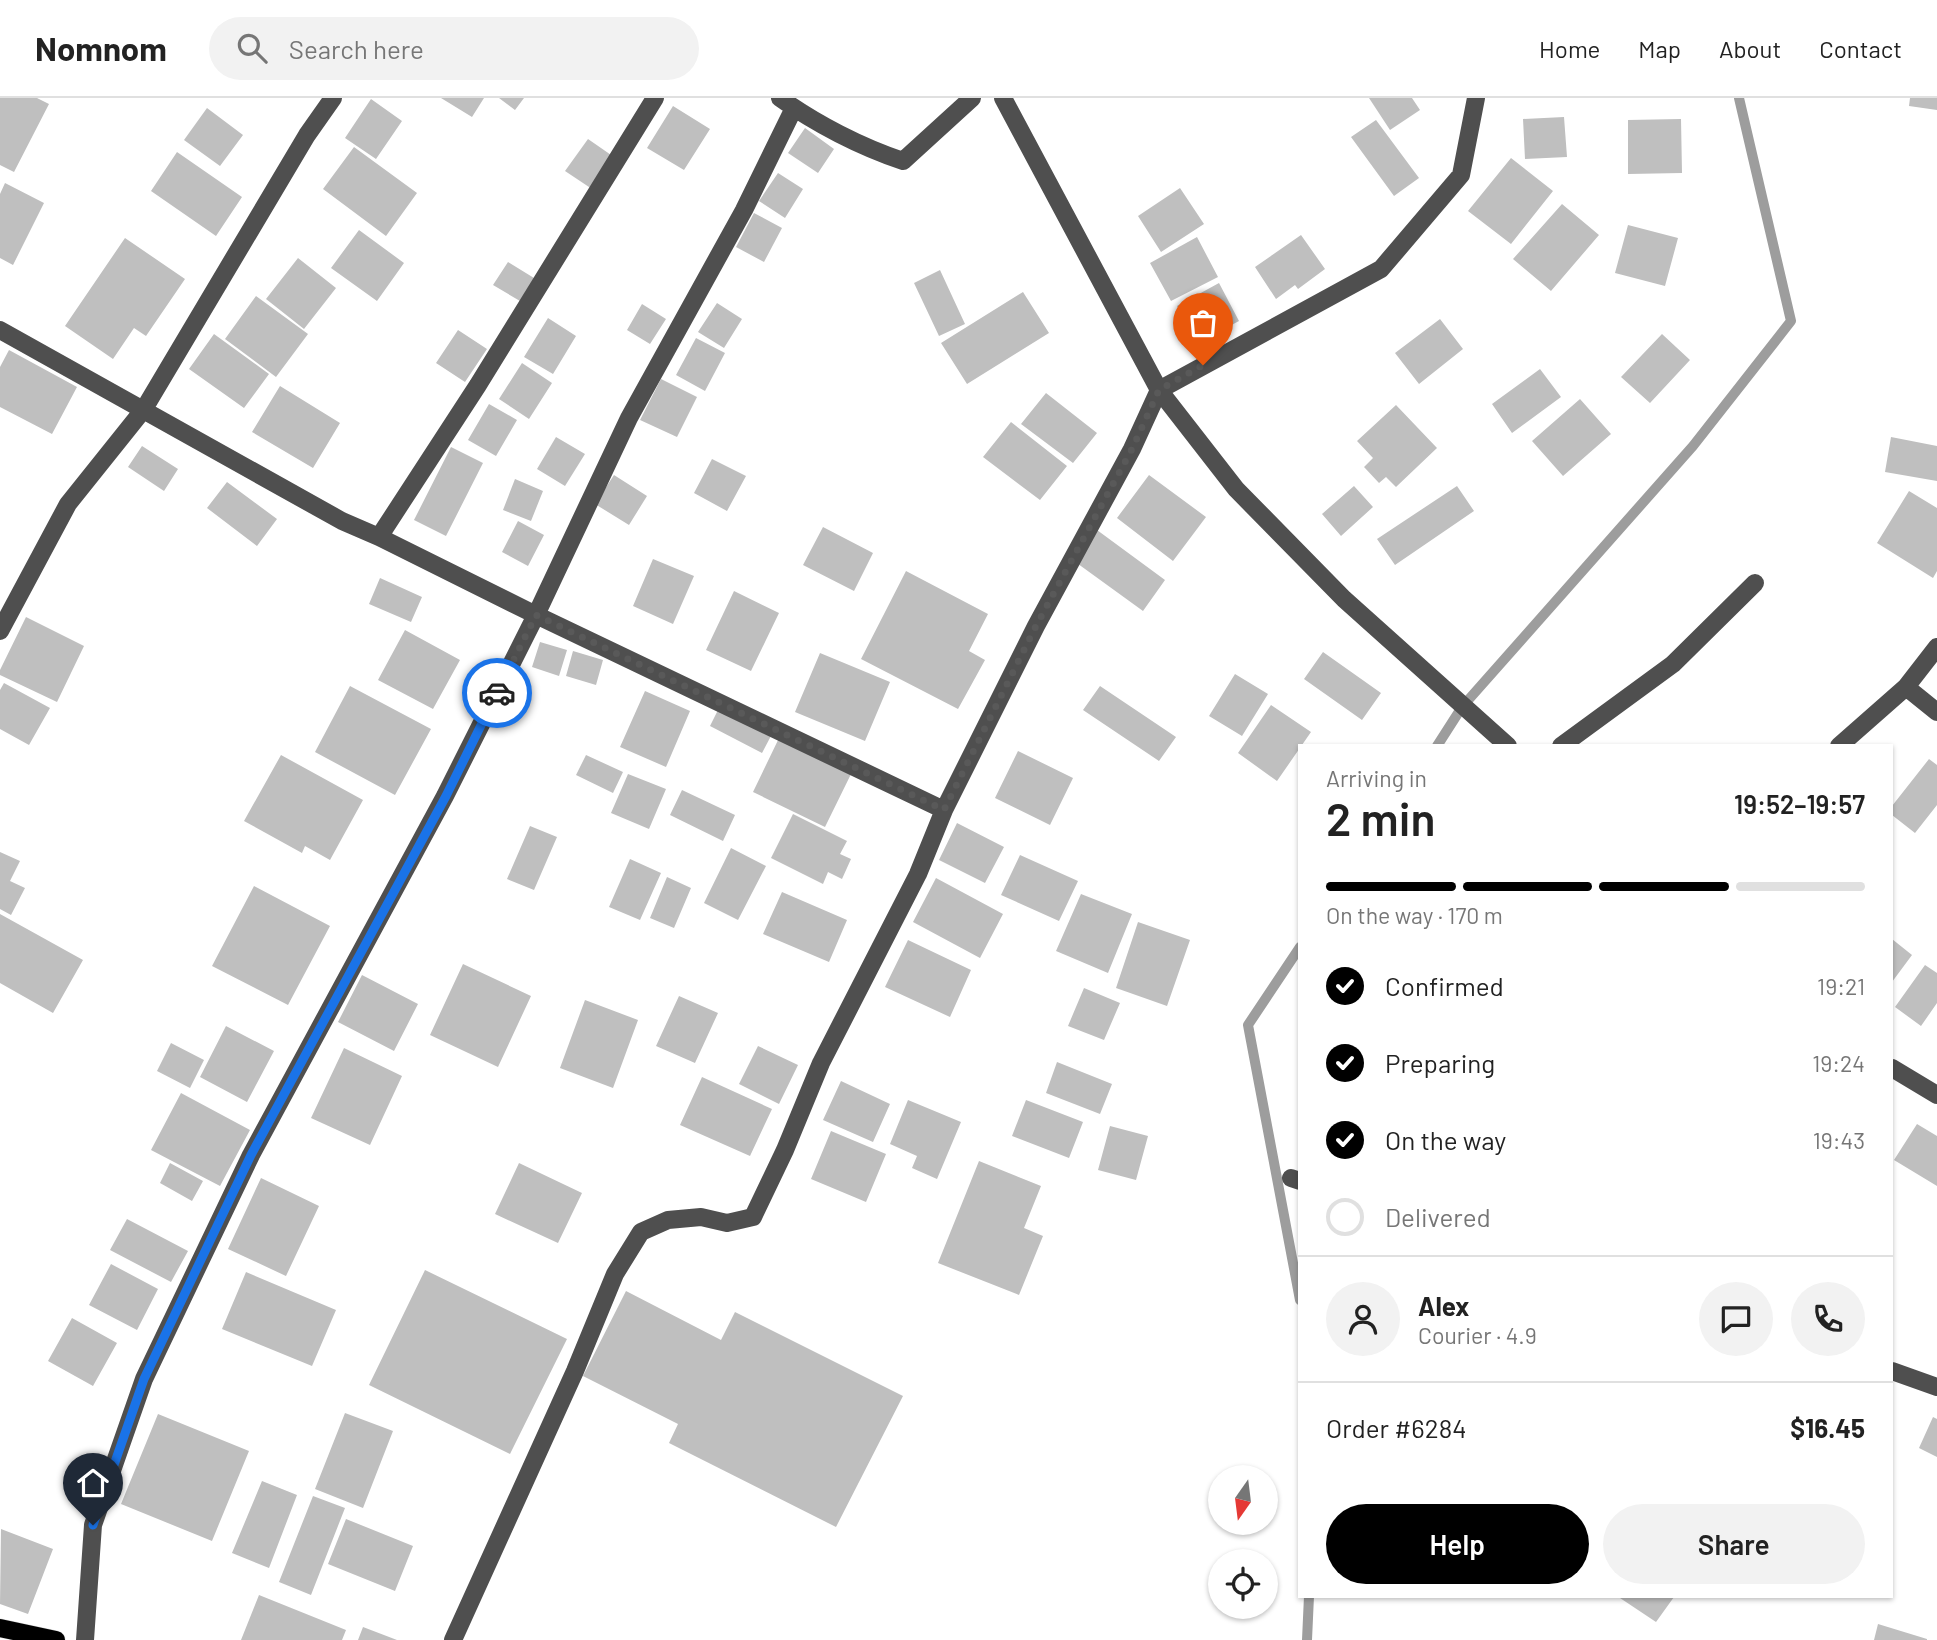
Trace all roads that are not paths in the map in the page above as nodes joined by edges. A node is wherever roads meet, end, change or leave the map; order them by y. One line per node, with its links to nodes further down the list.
1 (333, 98): 9 (street)
2 (655, 98): 10 (street)
3 (972, 98): 6 (street)
4 (1003, 98): 8 (street)
5 (1476, 98): 8 (street)
6 (787, 103): 12 (street)
7 (0, 330): 9 (street)
8 (1159, 390): 17 (street); 20 (street)
9 (144, 409): 10 (street); 13 (street)
10 (379, 537): 12 (street)
11 (1755, 583): 18 (street)
12 (536, 615): 20 (street); 27 (street)
13 (0, 631)
14 (1937, 647): 15 (street)
15 (1906, 687): 16 (street); 19 (street)
16 (1937, 712)
17 (1506, 744)
18 (1564, 744)
19 (1841, 744)
20 (944, 810): 28 (street)
21 (1893, 1069): 22 (street)
22 (1937, 1095)
23 (1893, 1371): 24 (street)
24 (1937, 1387)
25 (0, 1629): 26 (main road)
26 (56, 1640)
27 (85, 1640)
28 (453, 1640)

